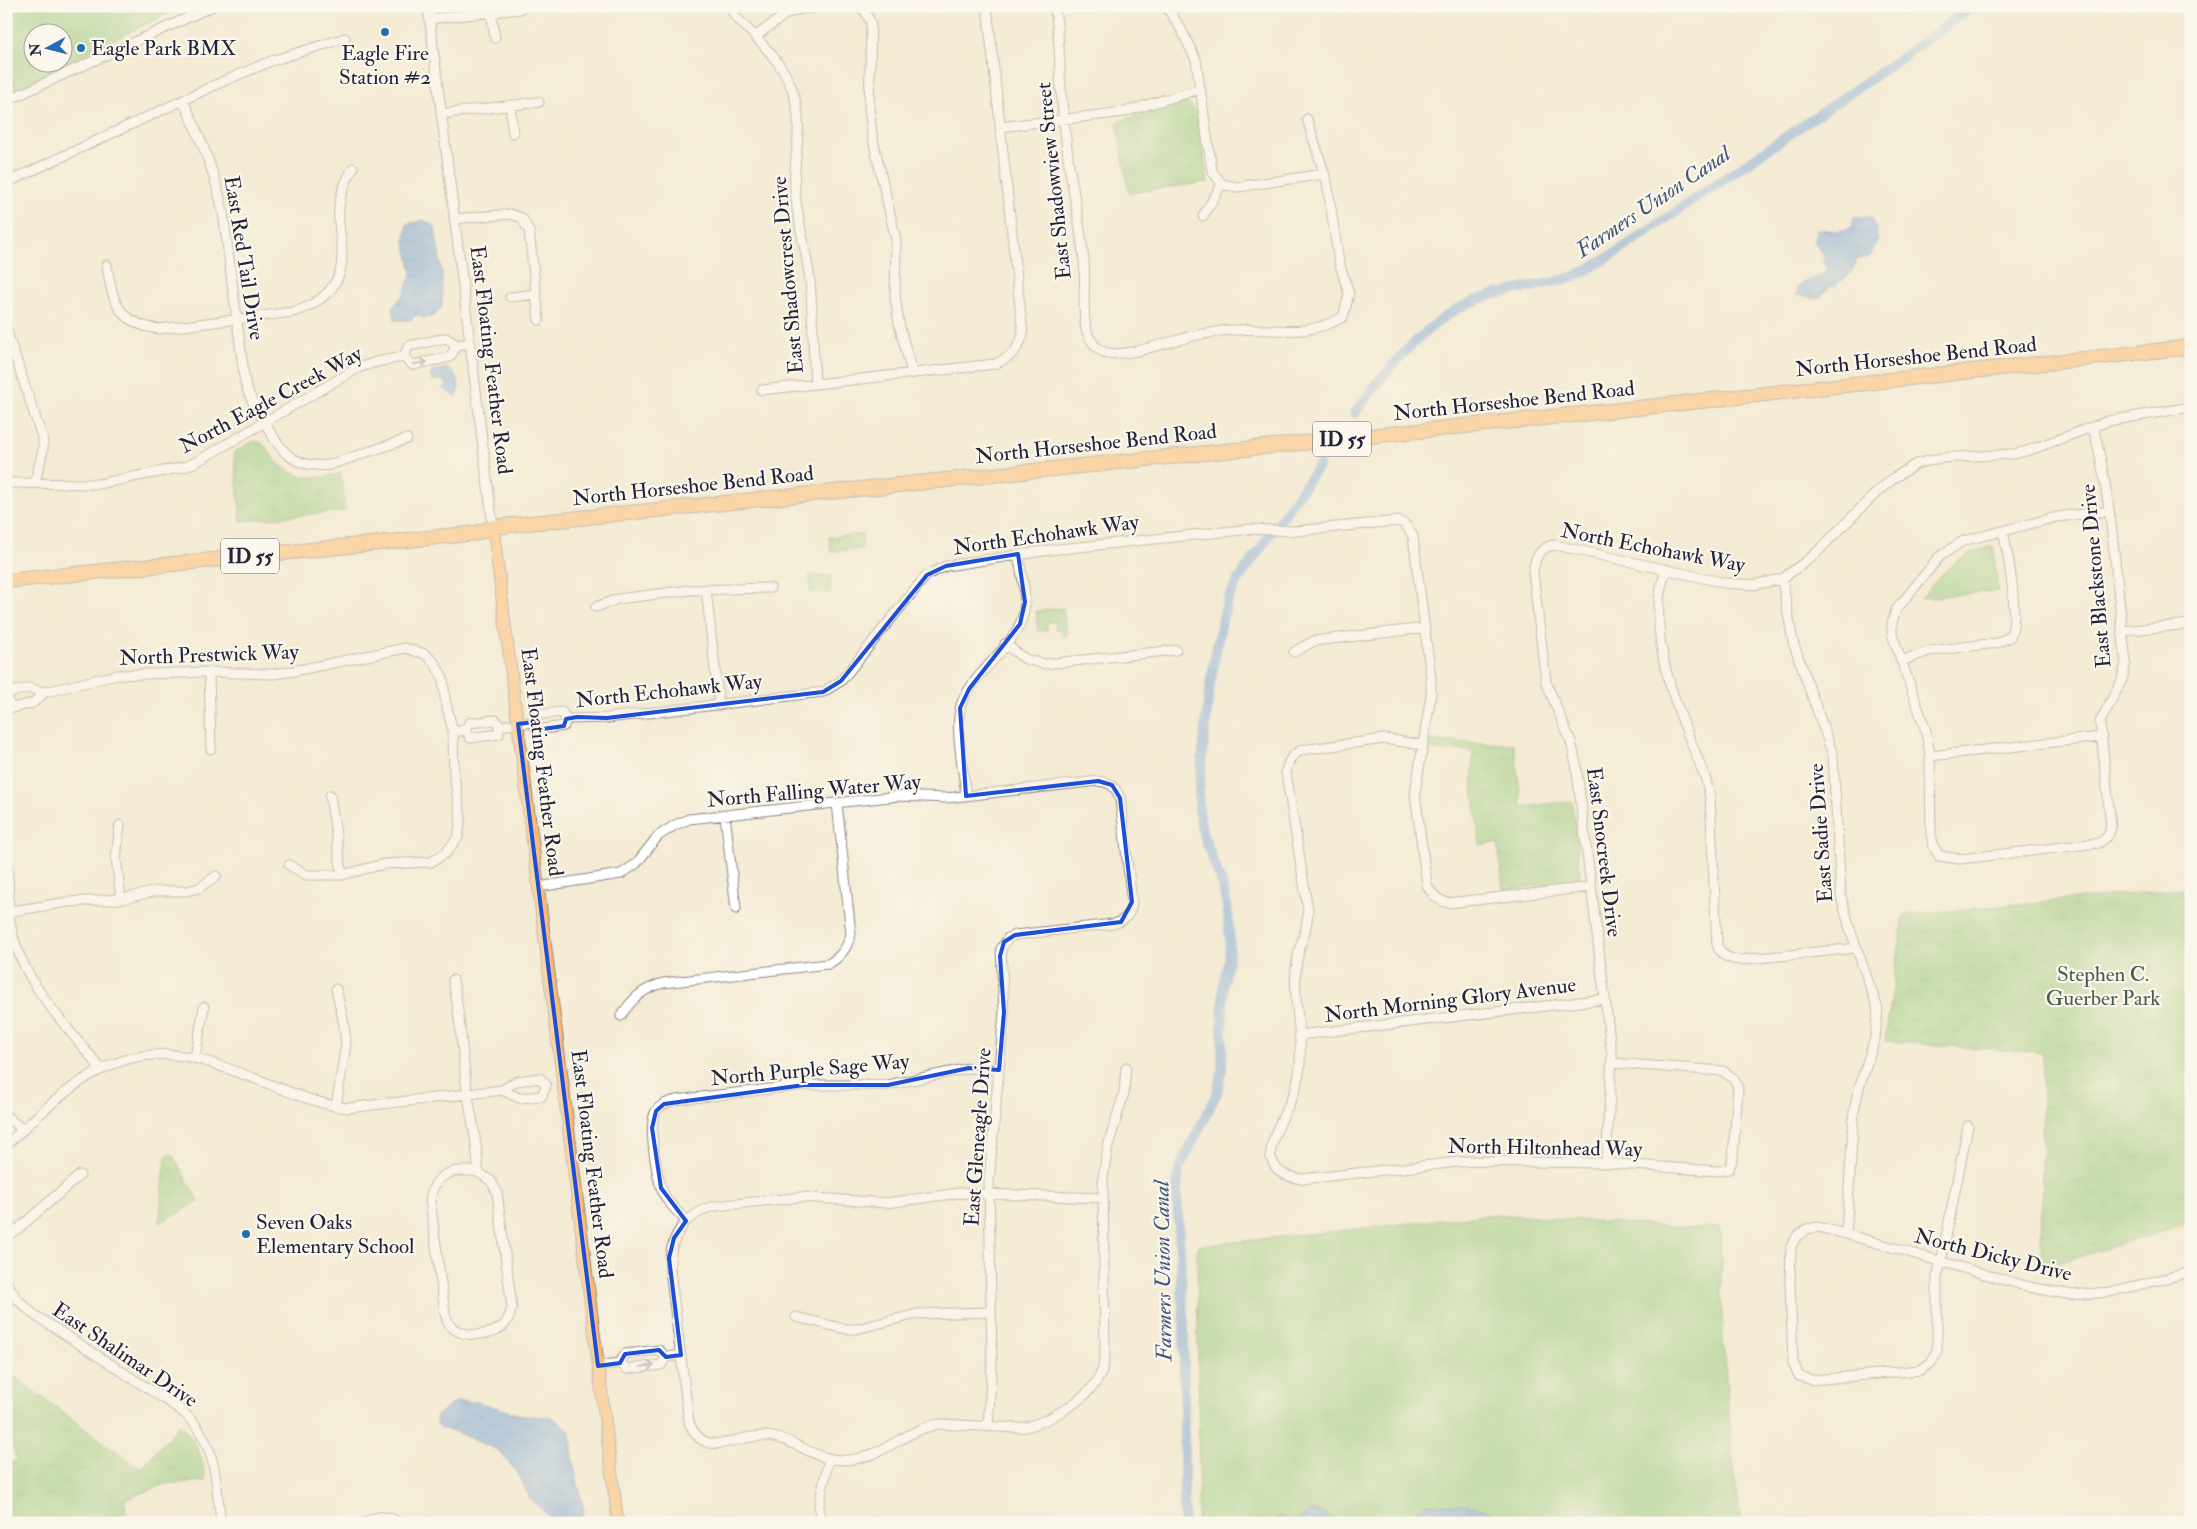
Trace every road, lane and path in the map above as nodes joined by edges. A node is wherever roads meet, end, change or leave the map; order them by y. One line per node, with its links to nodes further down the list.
1 (213, 6): 16 (street)
2 (428, 6): 11 (street, East Floating Feather Road)
3 (730, 6): 12 (street, East Shadowcrest Drive)
4 (834, 6): 12 (street)
5 (857, 6): 41 (street)
6 (987, 6): 23 (street)
7 (1054, 6): 21 (street, East Shadowview Street)
8 (1166, 6): 15 (street)
9 (520, 9): 10 (street)
10 (491, 12): 11 (street); 14 (street)
11 (429, 20): 20 (street, East Floating Feather Road)
12 (756, 36): 42 (street, East Shadowcrest Drive)
13 (345, 38): 17 (street)
14 (495, 38)
15 (1200, 89): 21 (street); 28 (street)
16 (6, 100)
17 (183, 100): 27 (street); 34 (street, East Red Tail Drive)
18 (539, 102): 19 (street)
19 (510, 105): 20 (street); 24 (street)
20 (441, 114): 30 (street, East Floating Feather Road)
21 (1064, 119): 23 (street); 26 (street, East Shadowview Street)
22 (1307, 119): 26 (street)
23 (1000, 127): 41 (street)
24 (513, 133)
25 (353, 168): 34 (street)
26 (1324, 174): 28 (street)
27 (6, 183)
28 (1222, 184): 29 (street)
29 (1203, 216)
30 (454, 218): 32 (street); 37 (street, East Floating Feather Road)
31 (107, 264): 34 (street)
32 (536, 294): 33 (street); 35 (street)
33 (510, 297)
34 (237, 319): 45 (street, East Red Tail Drive)
35 (540, 320)
36 (6, 330): 48 (street)
37 (470, 343): 38 (street, North Eagle Creek Way); 51 (street, East Floating Feather Road)
38 (457, 345): 40 (street, North Eagle Creek Way); 40 (street, North Eagle Creek Way, one-way to 38)
39 (2191, 347): 51 (highway, North Horseshoe Bend Road / ID 55)
40 (403, 357): 45 (street, North Eagle Creek Way)
41 (912, 373): 42 (street)
42 (815, 384): 43 (street)
43 (762, 390)
44 (2191, 408): 46 (street, North Echohawk Way)
45 (264, 422): 47 (street, East Red Tail Drive); 48 (street, North Eagle Creek Way)
46 (2093, 426): 50 (street, East Blackstone Drive); 56 (street, North Echohawk Way)
47 (407, 439)
48 (35, 482): 49 (street, North Eagle Creek Way)
49 (6, 483)
50 (2109, 511): 52 (street); 63 (street, East Blackstone Drive)
51 (493, 527): 57 (highway, North Horseshoe Bend Road / ID 55); 74 (main road, East Floating Feather Road)
52 (2002, 531): 67 (street); 67 (street)
53 (1539, 552): 55 (street, North Echohawk Way); 92 (street, East Snocreek Drive)
54 (1018, 554): 62 (street, North Echohawk Way); 64 (street); 71 (street, North Echohawk Way)
55 (1666, 570): 56 (street, North Echohawk Way); 97 (street)
56 (1782, 579): 97 (street, East Sadie Drive)
57 (6, 581)
58 (770, 588): 59 (street)
59 (706, 589): 60 (street); 71 (street)
60 (596, 607)
61 (2191, 624): 63 (street)
62 (1425, 628): 66 (street); 79 (street)
63 (2122, 632): 78 (street, East Blackstone Drive)
64 (1005, 644): 65 (street); 83 (street)
65 (1176, 650)
66 (1294, 652)
67 (1900, 661): 81 (street)
68 (209, 672): 69 (street, North Prestwick Way); 77 (street, North Prestwick Way); 80 (street)
69 (45, 692): 70 (street, North Prestwick Way); 70 (street, North Prestwick Way)
70 (7, 701)
71 (719, 705): 72 (street, North Echohawk Way)
72 (566, 719): 73 (street, North Echohawk Way); 73 (street, North Echohawk Way)
73 (534, 722): 74 (street, North Echohawk Way)
74 (518, 724): 75 (street); 91 (main road, East Floating Feather Road)
75 (499, 726): 76 (street); 76 (street)
76 (466, 730): 77 (street)
77 (453, 732): 89 (street, North Prestwick Way)
78 (2100, 737): 81 (street); 81 (street, East Blackstone Drive)
79 (1423, 745): 92 (street); 103 (street)
80 (210, 749)
81 (1930, 756)
82 (330, 795): 89 (street)
83 (966, 796): 84 (street, North Falling Water Way); 96 (street, North Falling Water Way)
84 (837, 803): 85 (street, North Falling Water Way); 102 (street)
85 (725, 815): 91 (street, North Falling Water Way); 94 (street)
86 (120, 825): 93 (street)
87 (6, 855): 95 (street)
88 (289, 865): 89 (street, North Prestwick Way)
89 (342, 875)
90 (216, 876): 93 (street)
91 (538, 887): 109 (main road, East Floating Feather Road)
92 (1591, 887): 100 (street, East Snocreek Drive)
93 (121, 899): 95 (street)
94 (736, 909)
95 (8, 912): 107 (street)
96 (1004, 942): 108 (street, East Gleneagle Drive)
97 (1857, 948): 124 (street, East Sadie Drive)
98 (453, 980): 112 (street)
99 (336, 990): 113 (street)
100 (1605, 999): 103 (street, North Morning Glory Avenue); 105 (street, East Snocreek Drive)
101 (204, 1007): 104 (street)
102 (621, 1016)
103 (1299, 1035): 118 (street, North Hiltonhead Way)
104 (195, 1058): 107 (street); 113 (street)
105 (1612, 1063): 118 (street, East Snocreek Drive); 118 (street, North Hiltonhead Way)
106 (1126, 1067): 122 (street)
107 (101, 1068): 116 (street)
108 (999, 1070): 121 (street, East Gleneagle Drive); 123 (street, North Purple Sage Way)
109 (563, 1083): 110 (street); 134 (main road, East Floating Feather Road)
110 (546, 1085): 111 (street); 111 (street)
111 (502, 1090): 112 (street)
112 (468, 1094): 113 (street); 119 (street)
113 (336, 1107)
114 (6, 1116): 116 (street)
115 (1968, 1126): 126 (street)
116 (23, 1130): 117 (street)
117 (6, 1145)
118 (1606, 1162)
119 (478, 1172): 119 (street)
120 (80, 1175): 125 (street)
121 (989, 1192): 122 (street); 123 (street); 129 (street, East Gleneagle Drive)
122 (1102, 1198): 135 (street)
123 (686, 1221): 131 (street)
124 (1846, 1234): 126 (street, North Dicky Drive); 126 (street, North Dicky Drive)
125 (6, 1236)
126 (1941, 1262): 127 (street, North Dicky Drive)
127 (2191, 1272)
128 (6, 1282): 137 (street, East Shalimar Drive)
129 (991, 1312): 130 (street); 135 (street, East Gleneagle Drive)
130 (796, 1317)
131 (681, 1355): 132 (street); 136 (street)
132 (666, 1357): 133 (street, one-way to 132); 133 (street)
133 (620, 1363): 134 (street)
134 (598, 1366): 140 (main road, East Floating Feather Road)
135 (988, 1426): 136 (street)
136 (829, 1459): 141 (street)
137 (222, 1523)
138 (365, 1523): 139 (street)
139 (400, 1523)
140 (618, 1523)
141 (820, 1523)

